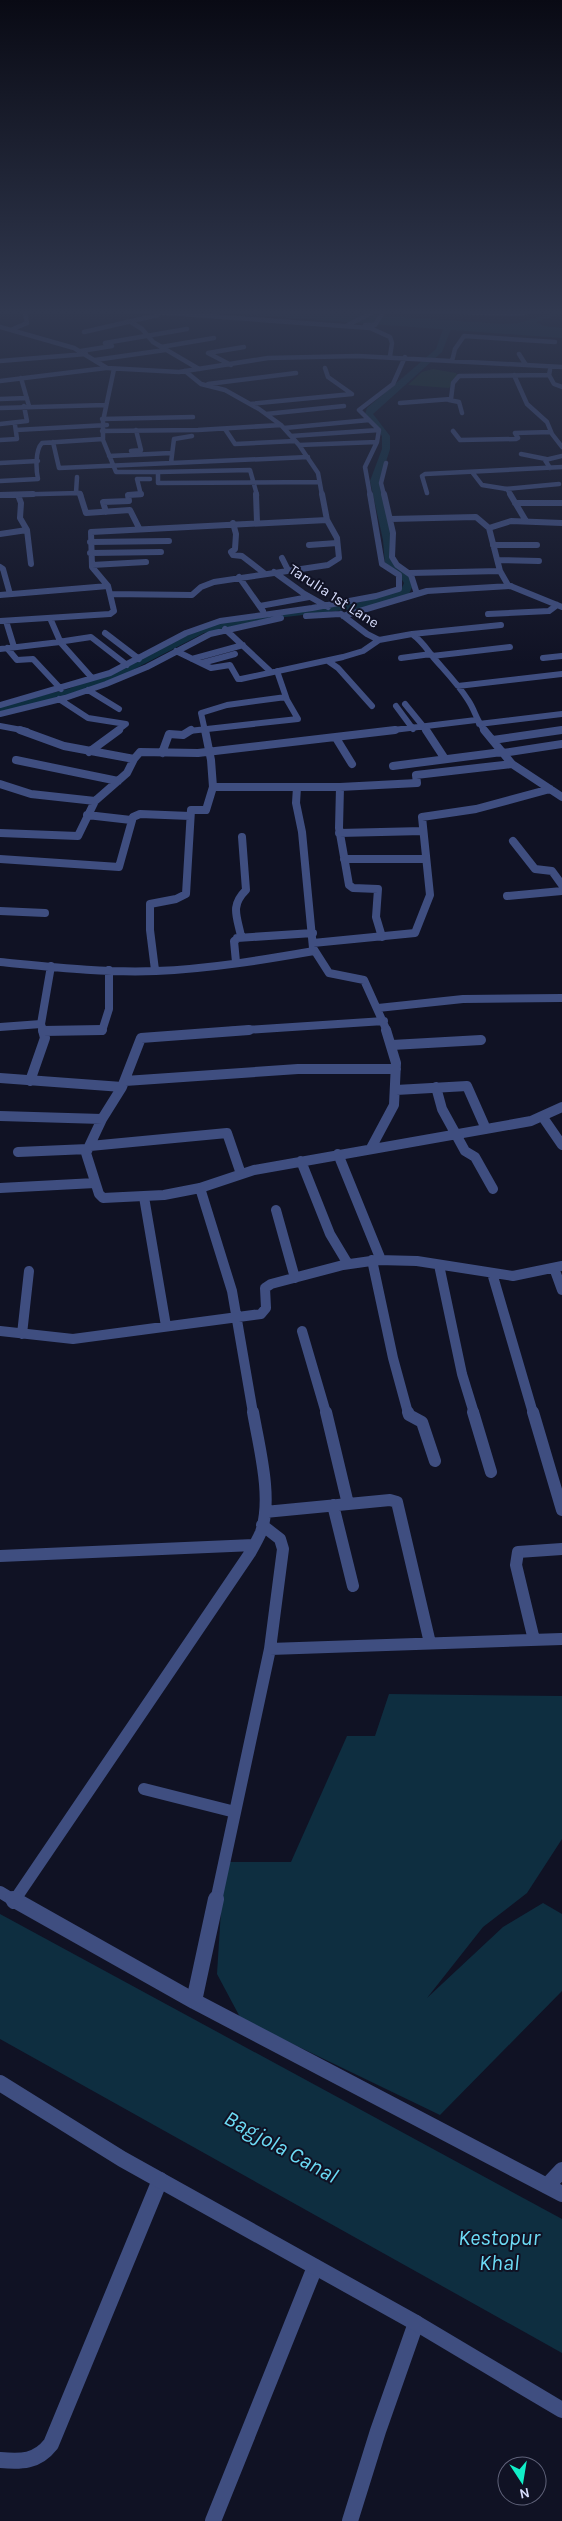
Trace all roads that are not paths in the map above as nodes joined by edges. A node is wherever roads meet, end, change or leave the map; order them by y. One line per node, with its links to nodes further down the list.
1 (56, 428): 11 (street)
2 (102, 428): 19 (street)
3 (120, 428): 12 (street)
4 (181, 428): 12 (street)
5 (195, 428): 16 (street)
6 (251, 428): 10 (street)
7 (283, 428): 20 (street)
8 (377, 428): 13 (street)
9 (549, 428): 15 (street)
10 (225, 429): 16 (street); 17 (street)
11 (16, 430): 18 (street)
12 (136, 430): 25 (street)
13 (379, 430): 20 (street); 22 (street)
14 (453, 431): 15 (street)
15 (551, 432): 23 (street)
16 (206, 433): 17 (street); 24 (street)
17 (228, 435): 20 (street)
18 (0, 440)
19 (103, 440): 21 (street); 25 (street)
20 (295, 441): 22 (street); 29 (street)
21 (53, 442): 32 (street); 37 (street)
22 (377, 442): 98 (street)
23 (562, 447)
24 (171, 453): 26 (street); 33 (street)
25 (108, 454): 26 (street); 37 (street)
26 (142, 454): 36 (street)
27 (521, 454): 30 (street)
28 (562, 456): 30 (street)
29 (308, 457): 31 (street); 47 (street)
30 (546, 459): 39 (street)
31 (227, 460): 33 (street); 40 (street)
32 (38, 461): 35 (street); 44 (street)
33 (171, 462): 36 (street)
34 (386, 462): 58 (street)
35 (0, 463)
36 (144, 463): 37 (street)
37 (113, 465): 42 (street)
38 (562, 467): 39 (street)
39 (550, 468): 41 (street)
40 (229, 470): 42 (street); 46 (street)
41 (472, 472): 49 (street); 51 (street)
42 (158, 476): 46 (street); 57 (street)
43 (77, 477): 50 (street)
44 (28, 480): 45 (street); 54 (street)
45 (0, 481)
46 (252, 482): 47 (street); 61 (street)
47 (319, 482): 59 (street)
48 (559, 484): 49 (street)
49 (505, 489): 55 (street)
50 (76, 493): 54 (street); 57 (street)
51 (427, 493)
52 (0, 495): 53 (street)
53 (18, 495): 54 (street); 66 (street)
54 (26, 496)
55 (515, 503): 56 (street); 60 (street)
56 (562, 503)
57 (106, 512): 64 (street)
58 (390, 519): 65 (street); 87 (street)
59 (327, 520): 61 (street); 70 (street)
60 (526, 521): 63 (street); 65 (street)
61 (257, 522): 62 (street)
62 (233, 523): 64 (street); 86 (street)
63 (562, 523)
64 (139, 528): 69 (street)
65 (490, 528): 73 (street)
66 (27, 530): 67 (street); 80 (street)
67 (0, 534)
68 (169, 541): 69 (street)
69 (90, 542): 75 (street)
70 (337, 543): 72 (street); 83 (street, Tarulia 1st Lane)
71 (537, 544): 73 (street)
72 (309, 545)
73 (493, 545): 77 (street)
74 (162, 552): 75 (street)
75 (90, 553): 81 (street)
76 (282, 558): 83 (street)
77 (498, 560): 78 (street); 84 (street)
78 (539, 561)
79 (146, 562): 81 (street)
80 (31, 564)
81 (92, 565): 89 (street)
82 (0, 567): 91 (street)
83 (288, 570): 85 (street, Tarulia 1st Lane)
84 (500, 570): 87 (street); 90 (street)
85 (274, 572): 86 (street); 95 (street, Tarulia 1st Lane)
86 (264, 573): 88 (street)
87 (410, 573): 93 (street)
88 (239, 577): 92 (street); 96 (street)
89 (108, 586): 91 (street); 92 (street)
90 (511, 586): 93 (street); 97 (street)
91 (10, 594): 94 (street)
92 (110, 594): 102 (street)
93 (417, 594): 100 (street)
94 (0, 595)
95 (309, 597): 96 (street); 98 (street, Tarulia 1st Lane)
96 (260, 606): 99 (street)
97 (560, 606): 101 (street)
98 (326, 607): 99 (street); 100 (street, Tarulia 1st Lane)
99 (265, 613): 118 (street)
100 (341, 614): 105 (street); 108 (street, Tarulia 1st Lane)
101 (488, 614)
102 (50, 618): 103 (street); 109 (street)
103 (3, 621): 110 (street)
104 (501, 625): 107 (street)
105 (226, 629): 111 (street); 113 (street)
106 (105, 633): 118 (street)
107 (412, 634): 108 (street); 114 (street)
108 (379, 640): 120 (street)
109 (59, 642): 110 (street); 122 (street); 125 (street)
110 (7, 648): 127 (street)
111 (246, 648): 119 (street); 121 (street); 123 (street)
112 (510, 648): 114 (street)
113 (176, 651): 119 (street); 128 (street)
114 (431, 655): 116 (street); 126 (street)
115 (562, 656): 117 (street)
116 (402, 658)
117 (543, 658)
118 (139, 659): 122 (street)
119 (192, 659): 121 (street)
120 (328, 661): 123 (street); 133 (street)
121 (202, 663): 123 (street)
122 (127, 665): 125 (street)
123 (274, 671): 129 (street)
124 (562, 674): 126 (street)
125 (92, 678): 127 (street)
126 (458, 686): 138 (street)
127 (61, 688): 132 (street)
128 (88, 690): 130 (street); 135 (street)
129 (286, 696): 141 (street); 141 (street)
130 (59, 699): 136 (street); 147 (street)
131 (406, 704): 140 (street)
132 (0, 705)
133 (372, 706)
134 (396, 706): 142 (street)
135 (119, 709)
136 (0, 714)
137 (562, 714): 138 (street)
138 (477, 722): 140 (street); 145 (street)
139 (0, 726): 147 (street)
140 (424, 727): 142 (street); 152 (street)
141 (205, 728): 148 (street); 150 (street)
142 (413, 729): 144 (street)
143 (562, 730): 145 (street)
144 (336, 738): 148 (street); 154 (street)
145 (493, 740): 149 (street)
146 (562, 744): 149 (street)
147 (89, 752): 151 (street)
148 (209, 752): 150 (street); 159 (street)
149 (502, 752): 152 (street); 155 (street)
150 (162, 753): 151 (street)
151 (134, 759): 157 (street)
152 (445, 759): 156 (street)
153 (16, 760): 157 (street)
154 (352, 764)
155 (512, 764): 161 (street); 162 (street)
156 (393, 766)
157 (118, 781): 164 (street)
158 (0, 784): 164 (street)
159 (213, 787): 160 (street); 166 (street)
160 (297, 787): 161 (street); 181 (street)
161 (340, 787): 169 (street)
162 (550, 789): 163 (street); 168 (street)
163 (562, 797)
164 (95, 801): 165 (street)
165 (87, 815): 167 (street); 170 (street)
166 (190, 816): 167 (street); 189 (street)
167 (131, 820): 173 (street)
168 (423, 831): 169 (street); 175 (street)
169 (339, 832): 174 (street)
170 (0, 833)
171 (242, 837): 183 (street)
172 (513, 841): 176 (street)
173 (0, 858)
174 (344, 859): 175 (street); 182 (street)
175 (426, 859): 182 (street)
176 (562, 885)
177 (562, 892): 178 (street)
178 (507, 896)
179 (0, 911): 180 (street)
180 (45, 913)
181 (313, 933): 183 (street); 184 (street)
182 (382, 937): 184 (street)
183 (237, 938): 185 (street)
184 (314, 947): 185 (street); 191 (street)
185 (236, 962): 189 (street)
186 (1, 964): 187 (street)
187 (51, 966): 188 (street); 194 (street)
188 (109, 970): 189 (street); 194 (street)
189 (155, 970)
190 (562, 998): 191 (street)
191 (378, 1008): 192 (street)
192 (384, 1021): 196 (street); 200 (street)
193 (0, 1027): 194 (street)
194 (42, 1027): 199 (street)
195 (481, 1040): 196 (street)
196 (392, 1045): 197 (street)
197 (396, 1069): 200 (street); 202 (street)
198 (0, 1078): 199 (street)
199 (30, 1081): 200 (street)
200 (124, 1084): 206 (street)
201 (436, 1087): 202 (street); 207 (street); 208 (street)
202 (396, 1090): 211 (street)
203 (562, 1107): 205 (street)
204 (0, 1116): 206 (street)
205 (542, 1116): 207 (street); 209 (street)
206 (102, 1119): 210 (street)
207 (486, 1129): 208 (street)
208 (457, 1134): 211 (street); 219 (street)
209 (562, 1145)
210 (89, 1147): 212 (street); 215 (street); 216 (street)
211 (371, 1148): 213 (street)
212 (18, 1152)
213 (338, 1154): 214 (street); 222 (street)
214 (301, 1161): 215 (street); 223 (street)
215 (240, 1174): 218 (street)
216 (95, 1182): 217 (street); 220 (street)
217 (0, 1188)
218 (200, 1188): 220 (street); 230 (street)
219 (493, 1189)
220 (144, 1197): 231 (street)
221 (276, 1210): 228 (street)
222 (377, 1260): 223 (street); 224 (street); 235 (street)
223 (348, 1264): 228 (street)
224 (440, 1265): 227 (street); 236 (street)
225 (558, 1267): 227 (street); 229 (street)
226 (29, 1271): 234 (street)
227 (492, 1273): 239 (street)
228 (295, 1278): 230 (street)
229 (562, 1290)
230 (237, 1316): 231 (street); 240 (street)
231 (166, 1326): 234 (street)
232 (0, 1331): 234 (street)
233 (302, 1331): 237 (street)
234 (22, 1334)
235 (435, 1461)
236 (491, 1472)
237 (348, 1504): 238 (street); 248 (street)
238 (333, 1505): 240 (street); 245 (street)
239 (562, 1510)
240 (265, 1512): 241 (street)
241 (262, 1525): 242 (street); 249 (street)
242 (254, 1545): 244 (street); 253 (street)
243 (562, 1549): 247 (street)
244 (0, 1556)
245 (353, 1586)
246 (562, 1639): 247 (street)
247 (534, 1640): 248 (street)
248 (430, 1643): 249 (street)
249 (270, 1649): 251 (street)
250 (144, 1789): 251 (street)
251 (235, 1812): 254 (street)
252 (0, 1892): 253 (street)
253 (14, 1901): 254 (street)
254 (194, 2001): 258 (street)
255 (0, 2083): 257 (street)
256 (562, 2170): 258 (street)
257 (160, 2180): 260 (street); 263 (street)
258 (547, 2186): 259 (street)
259 (562, 2194)
260 (315, 2267): 261 (street); 264 (street)
261 (416, 2323): 262 (street); 265 (street)
262 (562, 2410)
263 (0, 2460)
264 (213, 2521)
265 (350, 2521)

